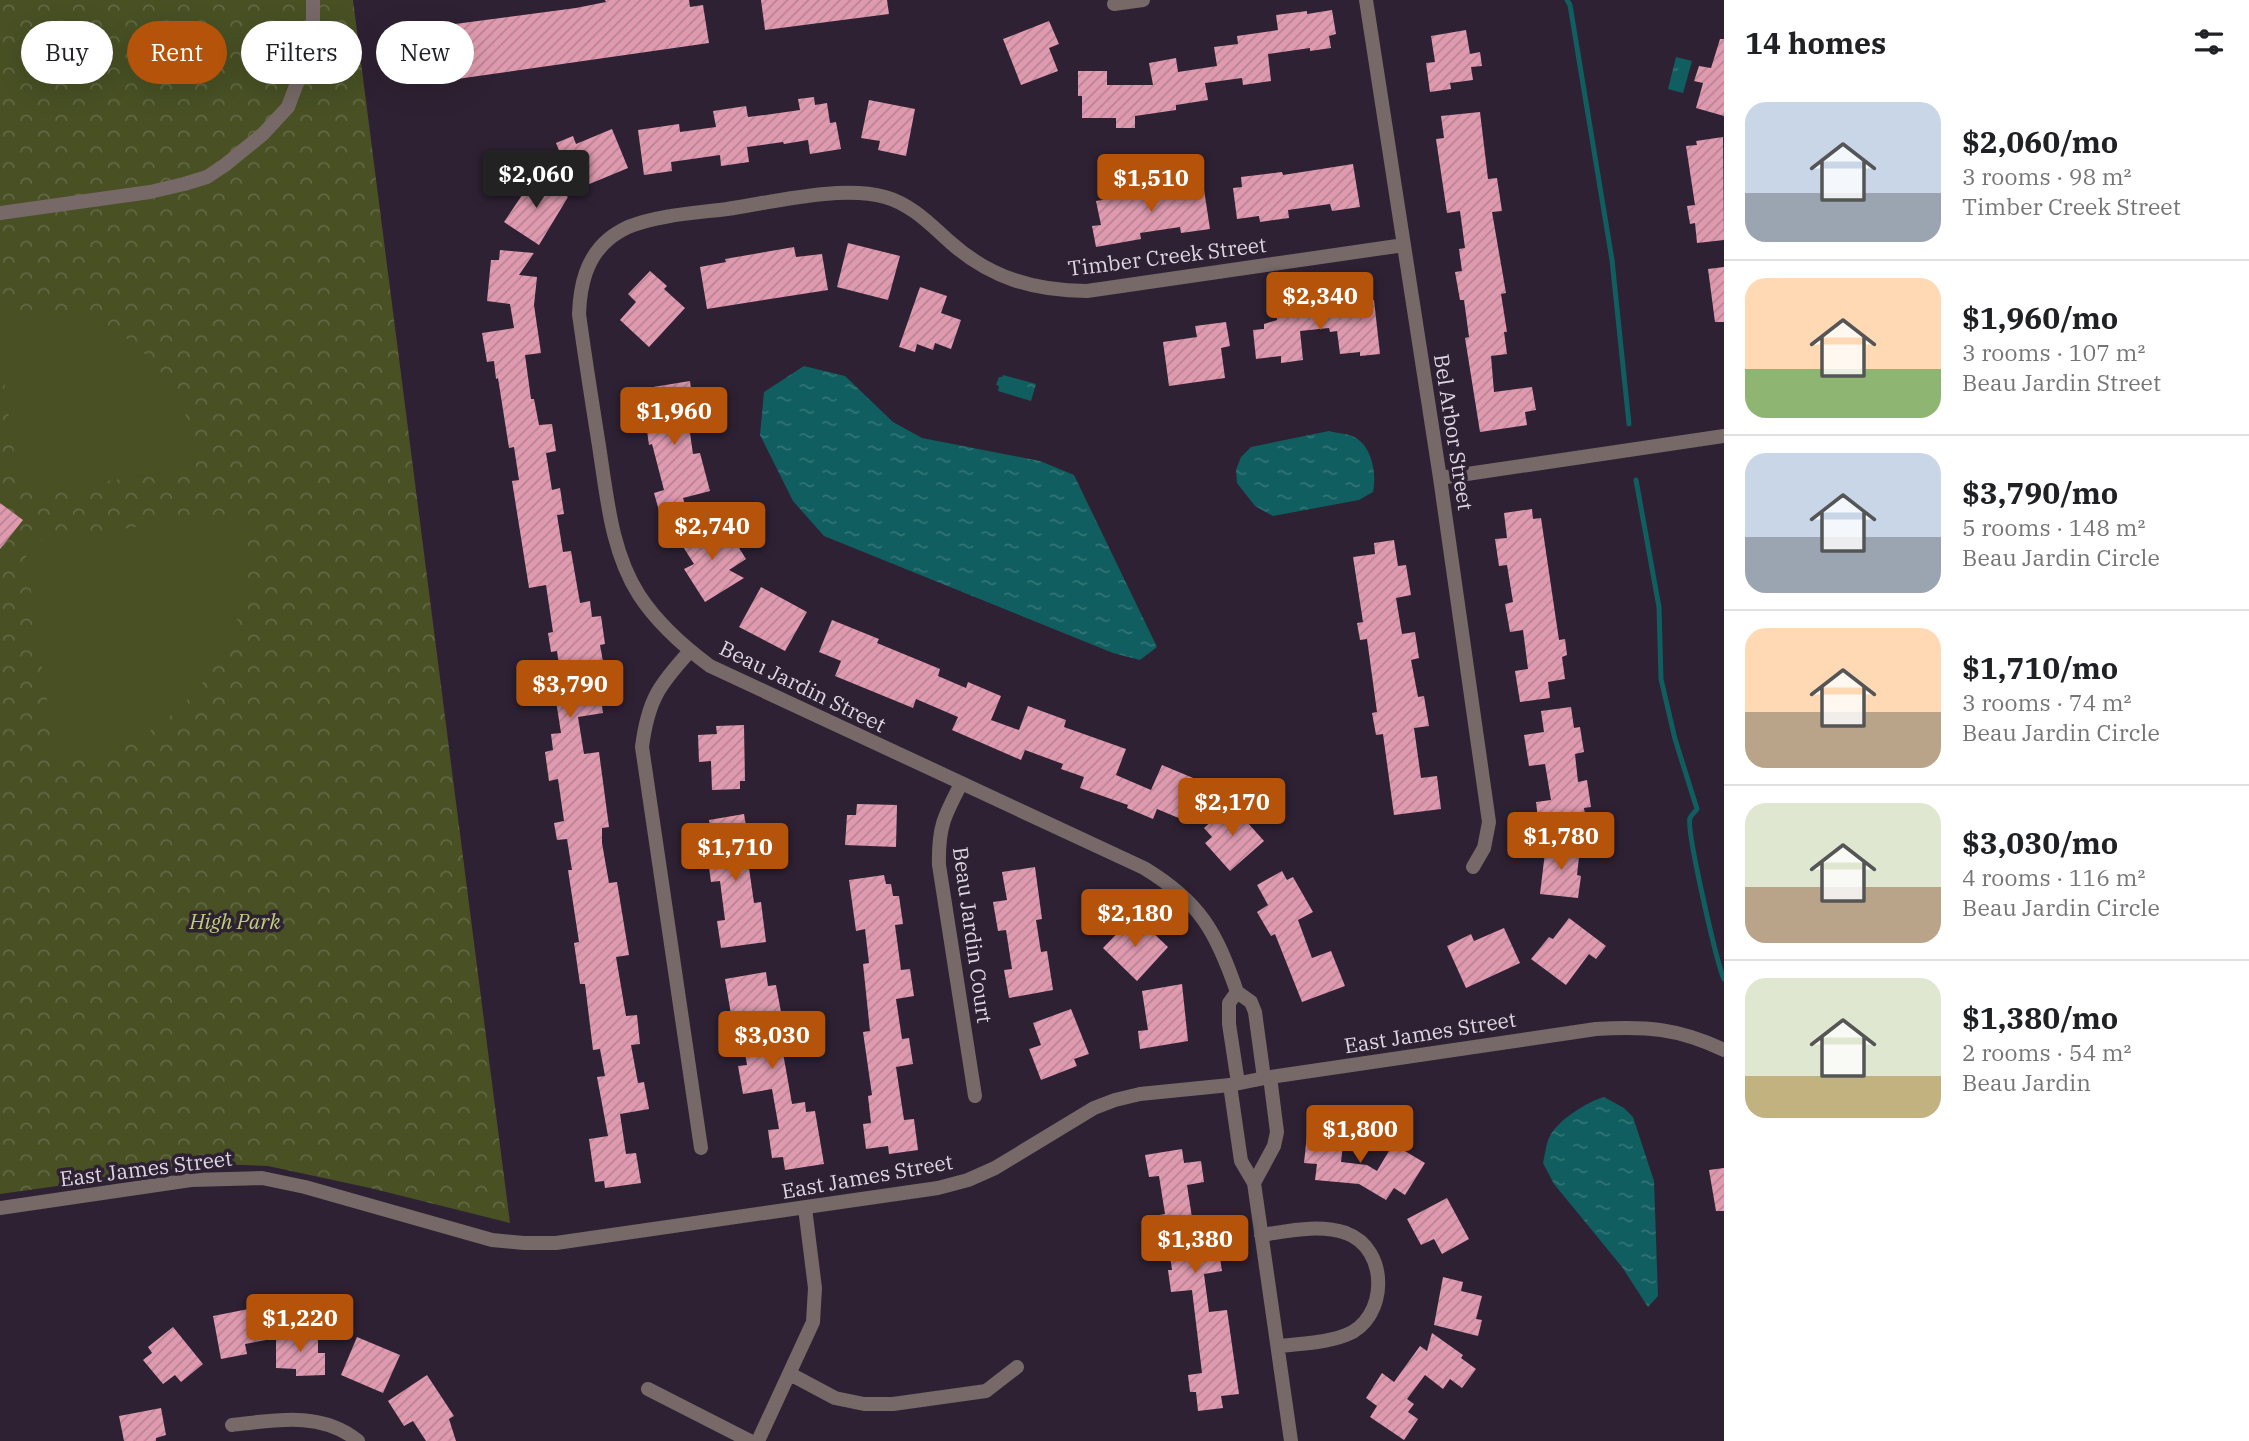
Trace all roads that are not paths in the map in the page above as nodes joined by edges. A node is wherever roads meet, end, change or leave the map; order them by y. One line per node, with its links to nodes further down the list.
1 (313, 0): 5 (street)
2 (1143, 0): 4 (street)
3 (1366, 0): 6 (street, Bel Arbor Street)
4 (1114, 4)
5 (0, 213)
6 (1404, 245): 7 (street, Timber Creek Street); 9 (street, Bel Arbor Street)
7 (596, 253): 10 (street, Beau Jardin Street)
8 (1724, 436): 9 (street)
9 (1440, 478): 12 (street, Bel Arbor Street)
10 (690, 651): 11 (street, Beau Jardin Street); 18 (street)
11 (961, 783): 13 (street, Beau Jardin Street); 17 (street, Beau Jardin Court)
12 (1473, 867)
13 (1237, 992): 15 (street, Beau Jardin Street); 16 (street)
14 (1724, 1050): 15 (street, East James Street)
15 (1267, 1077): 16 (street, East James Street); 19 (street, Beau Jardin Street)
16 (1234, 1084): 19 (street); 21 (street, East James Street)
17 (975, 1096)
18 (701, 1148)
19 (1254, 1183): 22 (street)
20 (0, 1208): 21 (street, East James Street)
21 (805, 1208): 25 (street)
22 (1261, 1235): 23 (street); 23 (street)
23 (1278, 1346): 31 (street)
24 (1017, 1367): 25 (street)
25 (790, 1374): 30 (street)
26 (648, 1389): 29 (street)
27 (232, 1425): 28 (street)
28 (358, 1441)
29 (750, 1441)
30 (758, 1441)
31 (1291, 1441)

